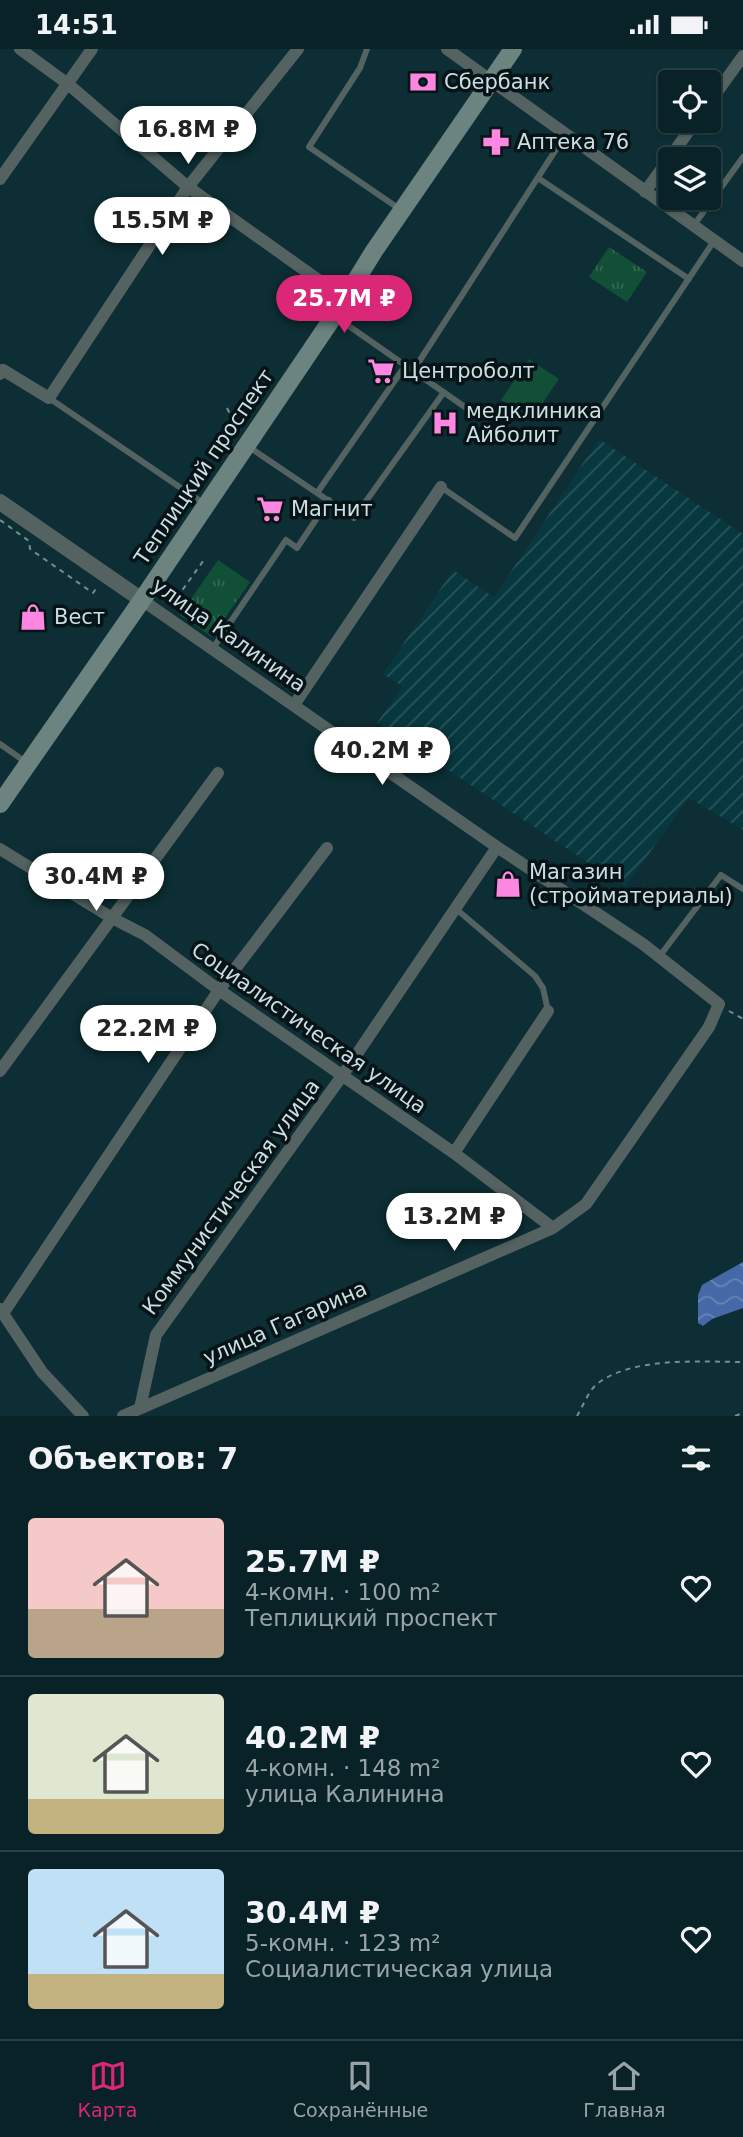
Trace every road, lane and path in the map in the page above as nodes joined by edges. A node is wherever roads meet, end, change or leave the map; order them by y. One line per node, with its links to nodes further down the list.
1 (20, 49): 9 (street)
2 (92, 49): 9 (street)
3 (298, 49): 16 (street)
4 (368, 49): 18 (lane)
5 (447, 49): 8 (street)
6 (513, 49): 8 (main road, Теплицкий проспект)
7 (743, 57): 10 (street)
8 (492, 80): 12 (street); 18 (main road, Теплицкий проспект)
9 (68, 84): 15 (street); 16 (street)
10 (721, 87)
11 (687, 133): 17 (street)
12 (566, 134): 14 (lane); 17 (street)
13 (743, 157): 19 (lane)
14 (538, 178): 22 (lane); 26 (lane)
15 (0, 179)
16 (188, 187): 23 (street); 29 (street)
17 (645, 192): 19 (street)
18 (402, 210): 23 (main road, Теплицкий проспект)
19 (693, 226): 20 (street)
20 (714, 241): 21 (street); 22 (lane)
21 (743, 261)
22 (689, 279): 33 (lane)
23 (345, 299): 24 (main road, Теплицкий проспект)
24 (334, 316): 25 (lane); 32 (main road, Теплицкий проспект)
25 (405, 366): 26 (lane); 34 (lane)
26 (413, 371): 28 (lane)
27 (0, 374): 29 (street)
28 (444, 393): 31 (lane); 35 (lane)
29 (49, 398): 37 (lane)
30 (227, 408): 32 (path)
31 (472, 412)
32 (246, 445): 34 (lane); 37 (main road, Теплицкий проспект)
33 (441, 487): 44 (street)
34 (317, 493): 35 (lane)
35 (329, 501): 43 (lane)
36 (0, 502): 40 (street, улица Калинина)
37 (206, 504): 41 (main road, Теплицкий проспект)
38 (0, 520): 40 (path)
39 (206, 557): 42 (path)
40 (106, 575): 41 (street, улица Калинина)
41 (142, 600): 42 (street, улица Калинина); 46 (main road, Теплицкий проспект)
42 (165, 615): 43 (street, улица Калинина)
43 (213, 648): 44 (street, улица Калинина)
44 (294, 705): 49 (street, улица Калинина)
45 (0, 744): 46 (lane)
46 (28, 764): 48 (main road, Теплицкий проспект)
47 (218, 773): 54 (street)
48 (0, 804)
49 (497, 847): 53 (street, Коммунистическая улица); 55 (street, улица Калинина)
50 (327, 848): 56 (street)
51 (0, 849): 54 (street, Социалистическая улица)
52 (743, 889): 55 (lane)
53 (455, 908): 58 (lane); 61 (street, Коммунистическая улица)
54 (113, 918): 56 (street, Социалистическая улица); 60 (street)
55 (659, 957): 57 (street, улица Калинина)
56 (219, 990): 61 (street, Социалистическая улица); 64 (street)
57 (719, 1004): 59 (path); 63 (street, улица Гагарина)
58 (548, 1011): 62 (street)
59 (743, 1019)
60 (0, 1072)
61 (342, 1076): 62 (street, Социалистическая улица); 66 (street, Коммунистическая улица)
62 (454, 1153): 63 (street, Социалистическая улица)
63 (553, 1228): 66 (street, улица Гагарина)
64 (1, 1312): 68 (street)
65 (743, 1362): 70 (path)
66 (140, 1408): 69 (street, улица Гагарина)
67 (743, 1413): 71 (path)
68 (83, 1416)
69 (123, 1416)
70 (577, 1416)
71 (735, 1416)

